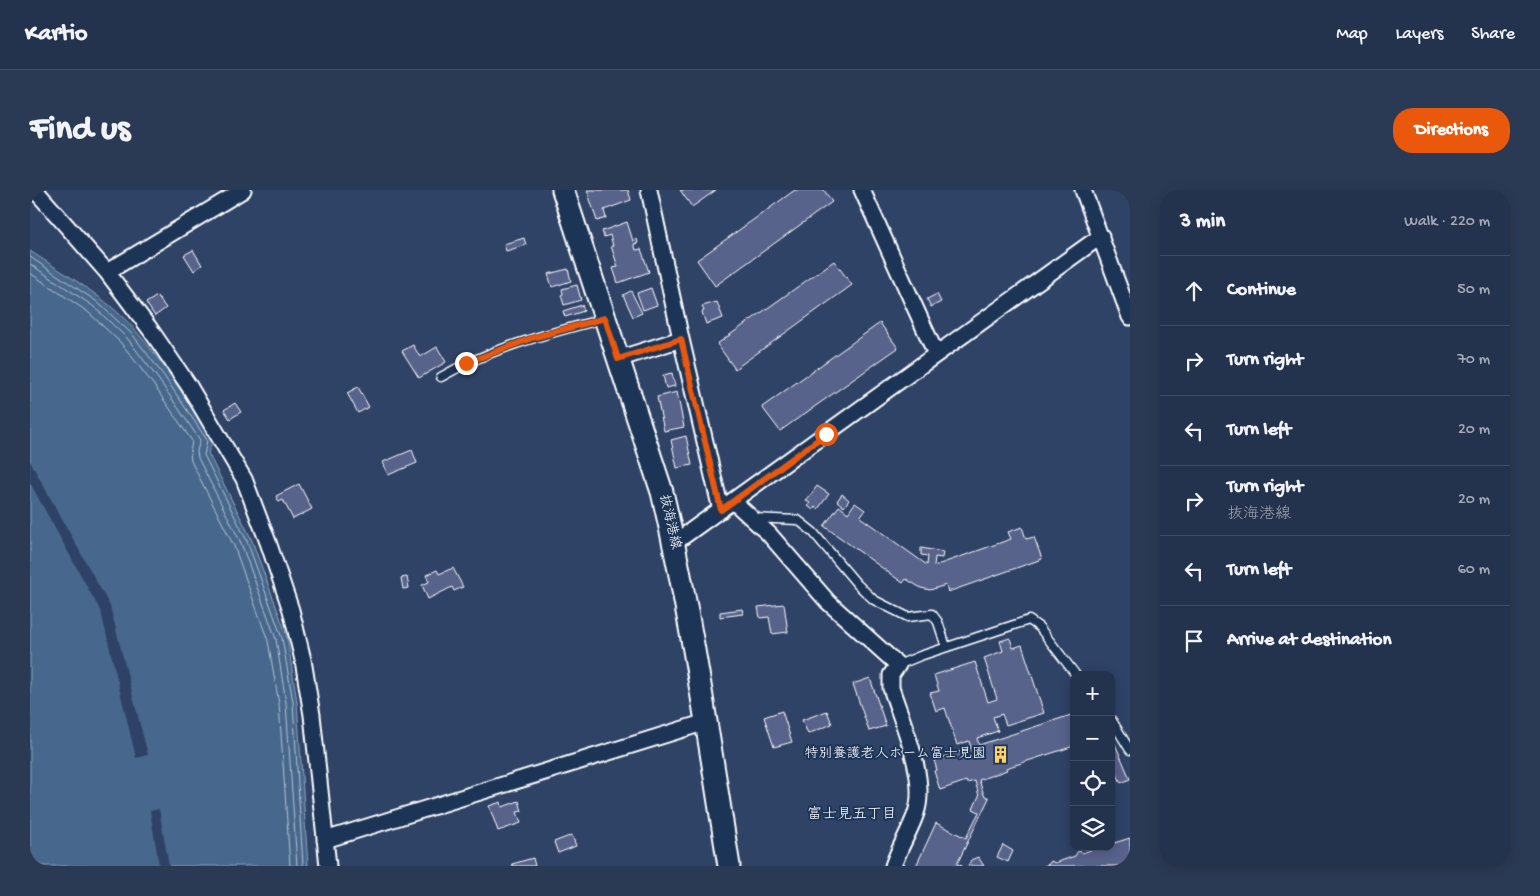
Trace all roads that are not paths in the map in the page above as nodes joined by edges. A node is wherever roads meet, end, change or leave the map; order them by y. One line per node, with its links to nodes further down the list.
1 (35, 190): 8 (street)
2 (243, 190): 8 (street)
3 (563, 190): 10 (main road, 抜海港線)
4 (649, 190): 11 (street)
5 (862, 190): 12 (street)
6 (1083, 190): 7 (street)
7 (1101, 236): 9 (street); 12 (street)
8 (107, 272): 24 (street)
9 (1130, 316)
10 (605, 318): 13 (main road, 抜海港線); 14 (lane)
11 (681, 339): 13 (street); 15 (street)
12 (936, 354): 15 (street)
13 (618, 359): 17 (main road, 抜海港線)
14 (441, 377)
15 (727, 505): 16 (street); 17 (street)
16 (751, 518): 18 (lane); 19 (street)
17 (674, 544): 21 (main road, 抜海港線)
18 (946, 647): 19 (lane); 20 (lane)
19 (898, 665): 27 (street)
20 (1073, 671)
21 (706, 722): 24 (street); 26 (main road, 抜海港線)
22 (1115, 726): 23 (lane)
23 (1130, 750)
24 (325, 840): 25 (street)
25 (328, 866)
26 (729, 866)
27 (893, 866)

